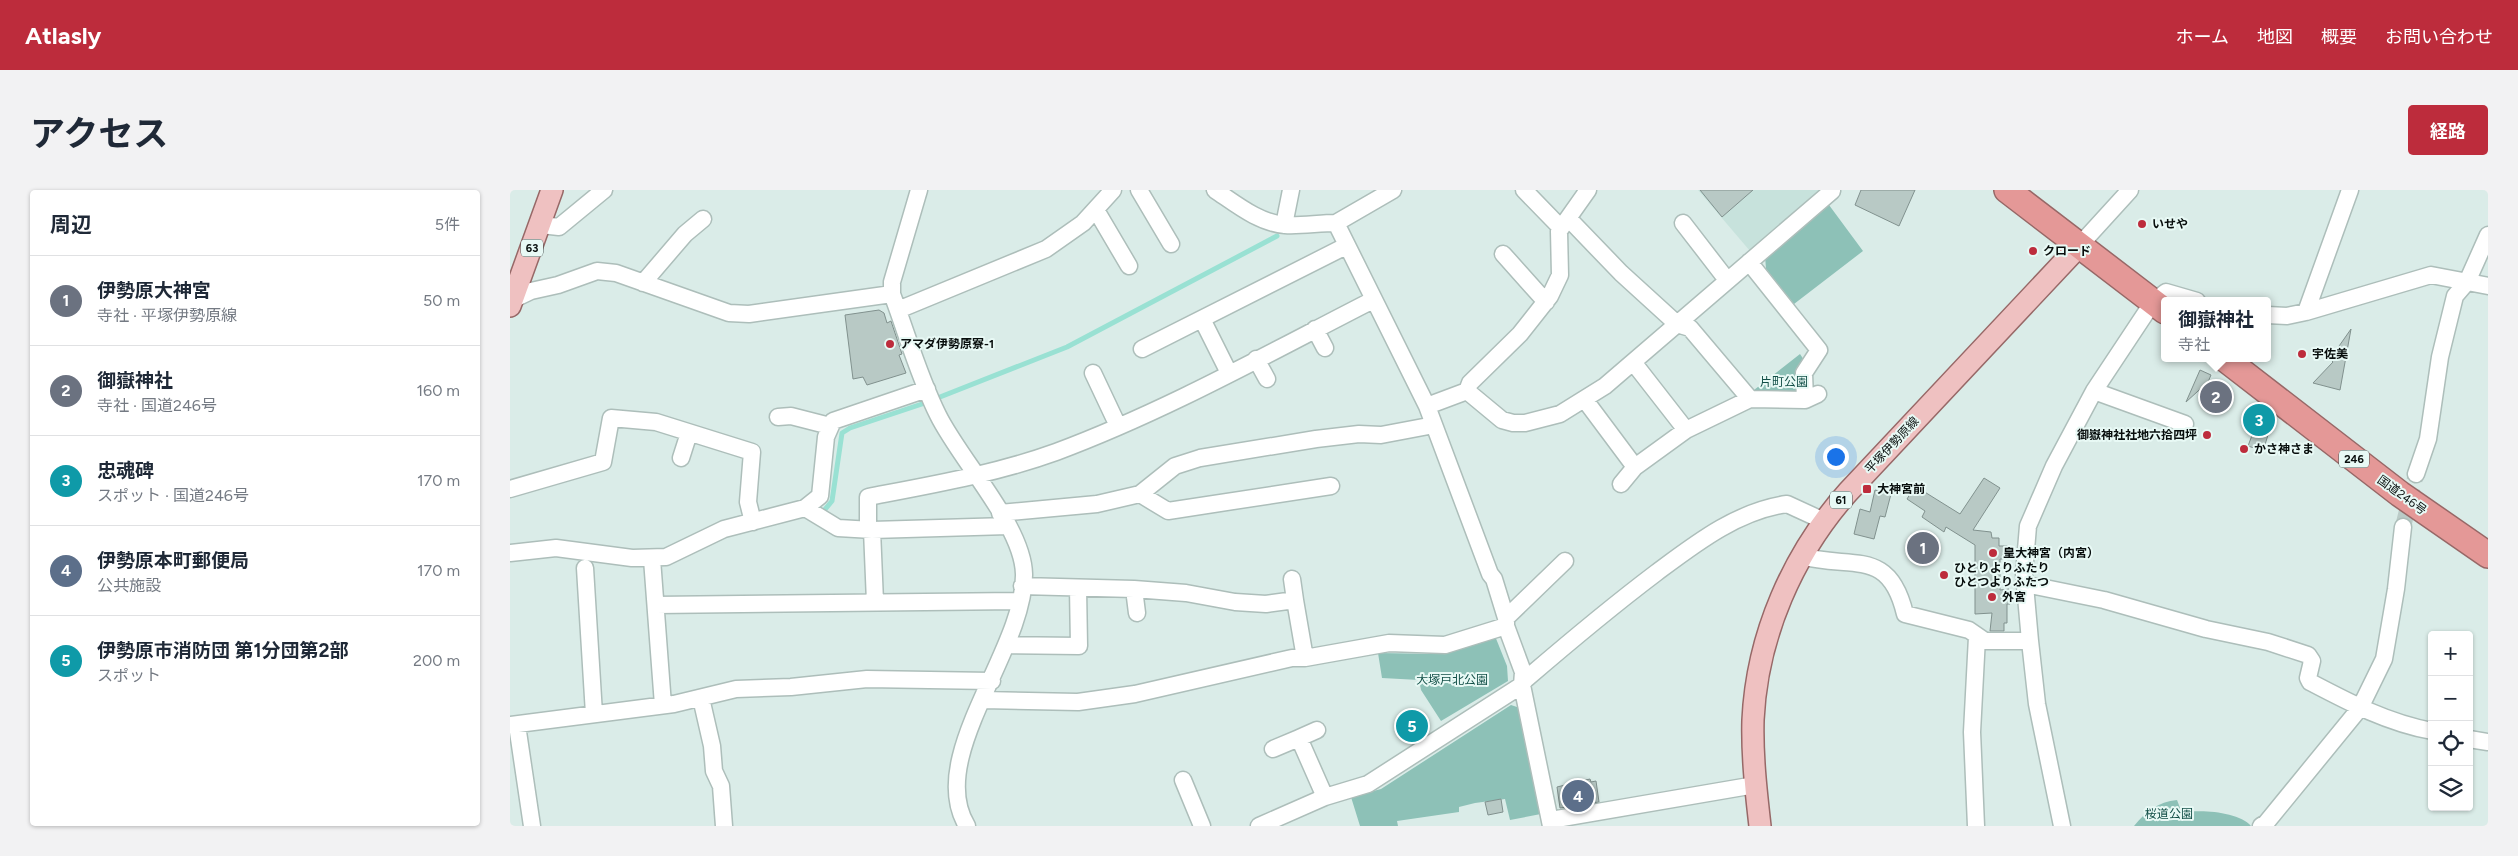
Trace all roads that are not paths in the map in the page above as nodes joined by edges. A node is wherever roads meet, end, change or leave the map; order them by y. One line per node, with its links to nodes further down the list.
1 (552, 190): 20 (main road, 63)
2 (604, 190): 20 (street)
3 (919, 190): 37 (street)
4 (1113, 190): 15 (street)
5 (1139, 190): 23 (street)
6 (1215, 190): 21 (street)
7 (1291, 190): 21 (street)
8 (1393, 190): 17 (street)
9 (1524, 190): 18 (street)
10 (1588, 190): 18 (street)
11 (2007, 190): 25 (highway)
12 (2130, 190): 25 (street)
13 (2350, 190): 40 (street)
14 (1832, 191): 28 (street)
15 (1096, 210): 27 (street); 37 (street)
16 (703, 219): 31 (street)
17 (1336, 223): 21 (street); 24 (street)
18 (1564, 223): 38 (street); 43 (street)
19 (1682, 223): 29 (street)
20 (541, 225): 36 (main road, 63)
21 (1284, 225)
22 (2488, 235): 30 (street)
23 (1172, 238)
24 (1346, 246): 35 (street); 42 (street)
25 (2079, 246): 39 (highway); 76 (main road, 平塚伊勢原線 / 61)
26 (1502, 254): 38 (street)
27 (1121, 259)
28 (1749, 262): 29 (street); 56 (street)
29 (1727, 280): 43 (street)
30 (2467, 282): 32 (street); 40 (street); 68 (street)
31 (644, 283): 36 (street); 37 (street)
32 (2488, 286)
33 (2164, 297): 34 (street)
34 (2183, 297)
35 (1373, 300): 44 (street); 58 (street)
36 (511, 302)
37 (895, 302): 53 (street)
38 (1546, 302): 54 (street)
39 (2159, 307): 55 (street)
40 (2306, 312): 41 (street)
41 (2271, 316)
42 (1202, 319): 46 (street); 51 (street)
43 (1677, 324): 48 (street); 56 (street)
44 (1315, 329): 45 (street); 47 (street)
45 (1325, 348)
46 (1142, 349)
47 (1256, 359): 51 (street); 52 (street)
48 (1633, 362): 57 (street); 64 (street)
49 (2229, 362): 81 (highway, 国道246号 / 246)
50 (1093, 373): 63 (street)
51 (1229, 373): 63 (street)
52 (1267, 379)
53 (927, 389): 62 (street); 69 (street)
54 (1467, 391): 57 (street); 58 (street)
55 (2094, 391): 60 (street); 87 (street)
56 (1750, 399): 64 (street)
57 (1585, 400): 67 (street)
58 (1427, 406): 61 (street)
59 (778, 417): 62 (street)
60 (2185, 424)
61 (1434, 425): 73 (street); 95 (street)
62 (830, 426): 74 (street)
63 (1118, 426): 69 (street)
64 (1686, 430): 67 (street)
65 (690, 433): 66 (street); 72 (street); 77 (street)
66 (681, 458)
67 (1635, 467): 70 (street)
68 (2416, 474)
69 (976, 476): 75 (street); 79 (street)
70 (1622, 484)
71 (1331, 486): 73 (street)
72 (510, 488)
73 (1140, 494): 75 (street)
74 (805, 508): 77 (street); 79 (street)
75 (1004, 520): 79 (street); 90 (street)
76 (1824, 521): 82 (main road, 平塚伊勢原線 / 61); 101 (street)
77 (753, 522): 83 (street)
78 (2402, 527): 105 (street)
79 (870, 530): 92 (street)
80 (510, 553): 83 (street)
81 (2488, 555)
82 (1801, 556): 96 (street); 115 (main road, 平塚伊勢原線 / 61)
83 (652, 559): 93 (street)
84 (1564, 561): 95 (street)
85 (585, 568): 106 (street)
86 (1292, 578): 91 (street)
87 (2025, 584): 97 (street); 105 (street)
88 (1078, 588): 89 (street); 90 (street); 98 (street)
89 (1134, 589): 91 (street); 94 (street)
90 (1021, 593): 92 (street); 98 (street)
91 (1296, 600): 99 (street)
92 (875, 602): 93 (street)
93 (656, 606): 104 (street)
94 (1137, 613)
95 (1506, 622): 99 (street); 101 (street)
96 (1976, 637): 97 (street); 124 (street)
97 (2030, 642): 125 (street)
98 (1006, 645): 100 (street)
99 (1305, 658): 103 (street)
100 (992, 681): 102 (street); 103 (street)
101 (1522, 685): 116 (street); 117 (street)
102 (701, 698): 104 (street); 119 (street)
103 (983, 700): 120 (street)
104 (663, 704): 106 (street)
105 (2360, 708): 109 (street); 126 (street)
106 (594, 714): 107 (street)
107 (513, 725): 118 (street)
108 (1317, 730): 110 (street)
109 (2428, 731)
110 (1299, 738): 113 (street); 116 (street)
111 (2473, 740): 112 (street)
112 (2488, 742)
113 (1273, 749)
114 (1183, 780): 121 (street)
115 (1755, 784): 117 (street); 123 (main road, 平塚伊勢原線 / 61)
116 (1325, 797): 122 (street)
117 (1551, 823)
118 (532, 826)
119 (724, 826)
120 (967, 826)
121 (1202, 826)
122 (1259, 826)
123 (1760, 826)
124 (1976, 826)
125 (2062, 826)
126 (2261, 826)

